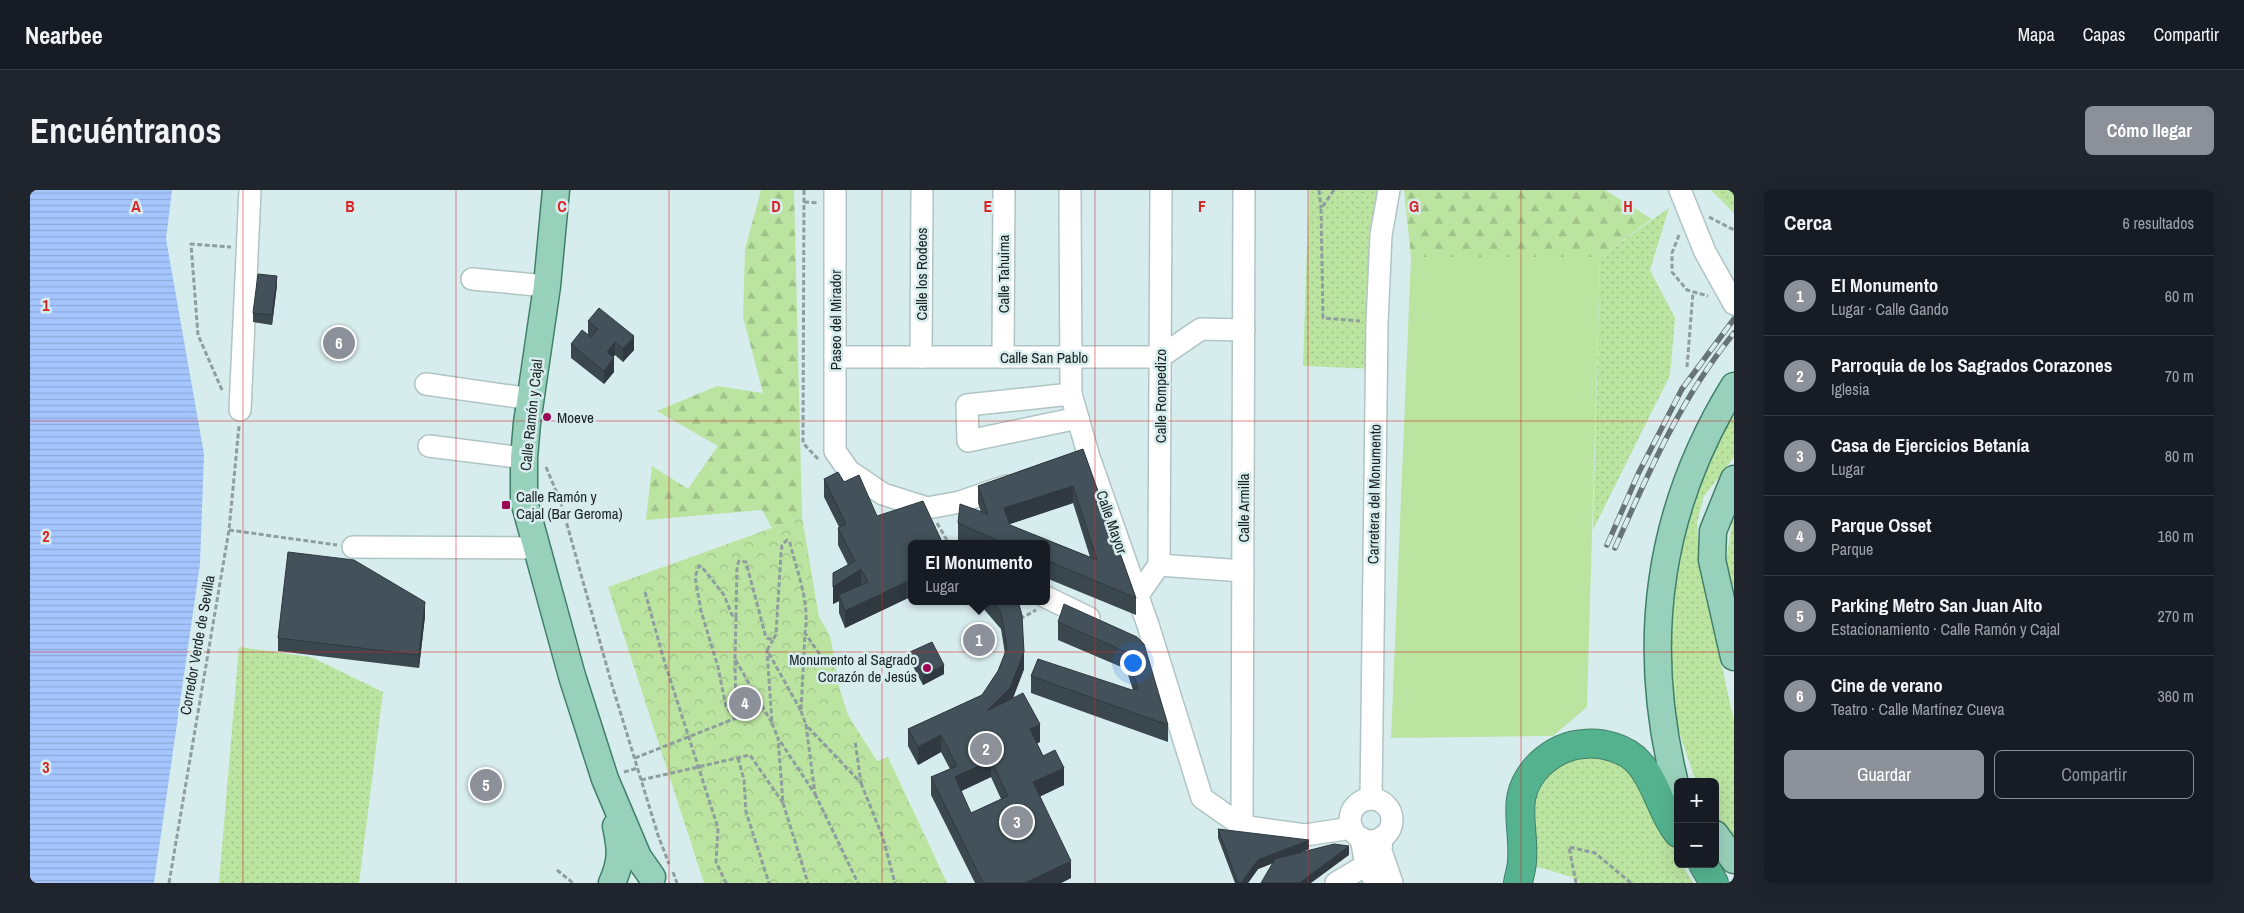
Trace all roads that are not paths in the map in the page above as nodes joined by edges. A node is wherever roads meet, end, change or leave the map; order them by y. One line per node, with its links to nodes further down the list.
1 (250, 190): 24 (street)
2 (556, 190): 12 (main road, Calle Ramón y Cajal)
3 (922, 190): 16 (street, Calle los Rodeos)
4 (1004, 190): 17 (street, Calle Tahuima)
5 (1070, 190): 18 (street, Calle Mayor)
6 (1160, 190): 19 (street, Calle Rompedizo)
7 (1244, 190): 14 (street, Calle Armilla)
8 (1389, 190): 44 (street, Carretera del Monumento)
9 (1680, 190): 13 (street)
10 (827, 196): 15 (street, Paseo del Mirador)
11 (472, 279): 12 (street)
12 (547, 286): 23 (main road, Calle Ramón y Cajal)
13 (1734, 304)
14 (1244, 330): 19 (street); 33 (street, Calle Armilla)
15 (835, 357): 16 (street, Calle San Pablo); 28 (street, Paseo del Mirador)
16 (921, 357): 17 (street, Calle San Pablo)
17 (1003, 357): 18 (street, Calle San Pablo)
18 (1070, 357): 19 (street, Calle San Pablo); 22 (street, Calle Mayor)
19 (1160, 357): 32 (street, Calle Rompedizo)
20 (426, 384): 23 (street)
21 (1734, 386): 40 (main road)
22 (1071, 394): 25 (street, Calle Mayor); 25 (street)
23 (531, 399): 27 (main road, Calle Ramón y Cajal)
24 (240, 410)
25 (1078, 418): 34 (street, Calle Mayor)
26 (429, 446): 27 (street)
27 (533, 458): 31 (main road, Calle Ramón y Cajal)
28 (1025, 479)
29 (1734, 479): 39 (main road)
30 (353, 547): 31 (street)
31 (536, 548): 42 (main road, Calle Ramón y Cajal)
32 (1159, 565): 33 (street); 34 (street)
33 (1243, 571): 46 (street, Calle Armilla)
34 (1138, 595): 38 (street, Calle Mayor)
35 (1050, 599): 36 (street)
36 (1107, 626)
37 (1133, 639): 38 (street)
38 (1156, 651): 46 (street, Calle Mayor)
39 (1734, 657)
40 (1668, 760): 41 (main road); 43 (main road)
41 (1682, 778)
42 (605, 779): 52 (main road, Calle Ramón y Cajal); 53 (main road, Calle Ramón y Cajal)
43 (1674, 781)
44 (1372, 799): 47 (street); 47 (street)
45 (1674, 825): 56 (highway)
46 (1242, 826): 47 (street)
47 (1365, 835): 51 (street); 55 (street)
48 (1719, 839): 49 (main road)
49 (1734, 860)
50 (1705, 868): 57 (highway)
51 (1371, 874): 54 (street)
52 (655, 880): 53 (main road)
53 (612, 883)
54 (1336, 883)
55 (1392, 883)
56 (1518, 883)
57 (1714, 883)

